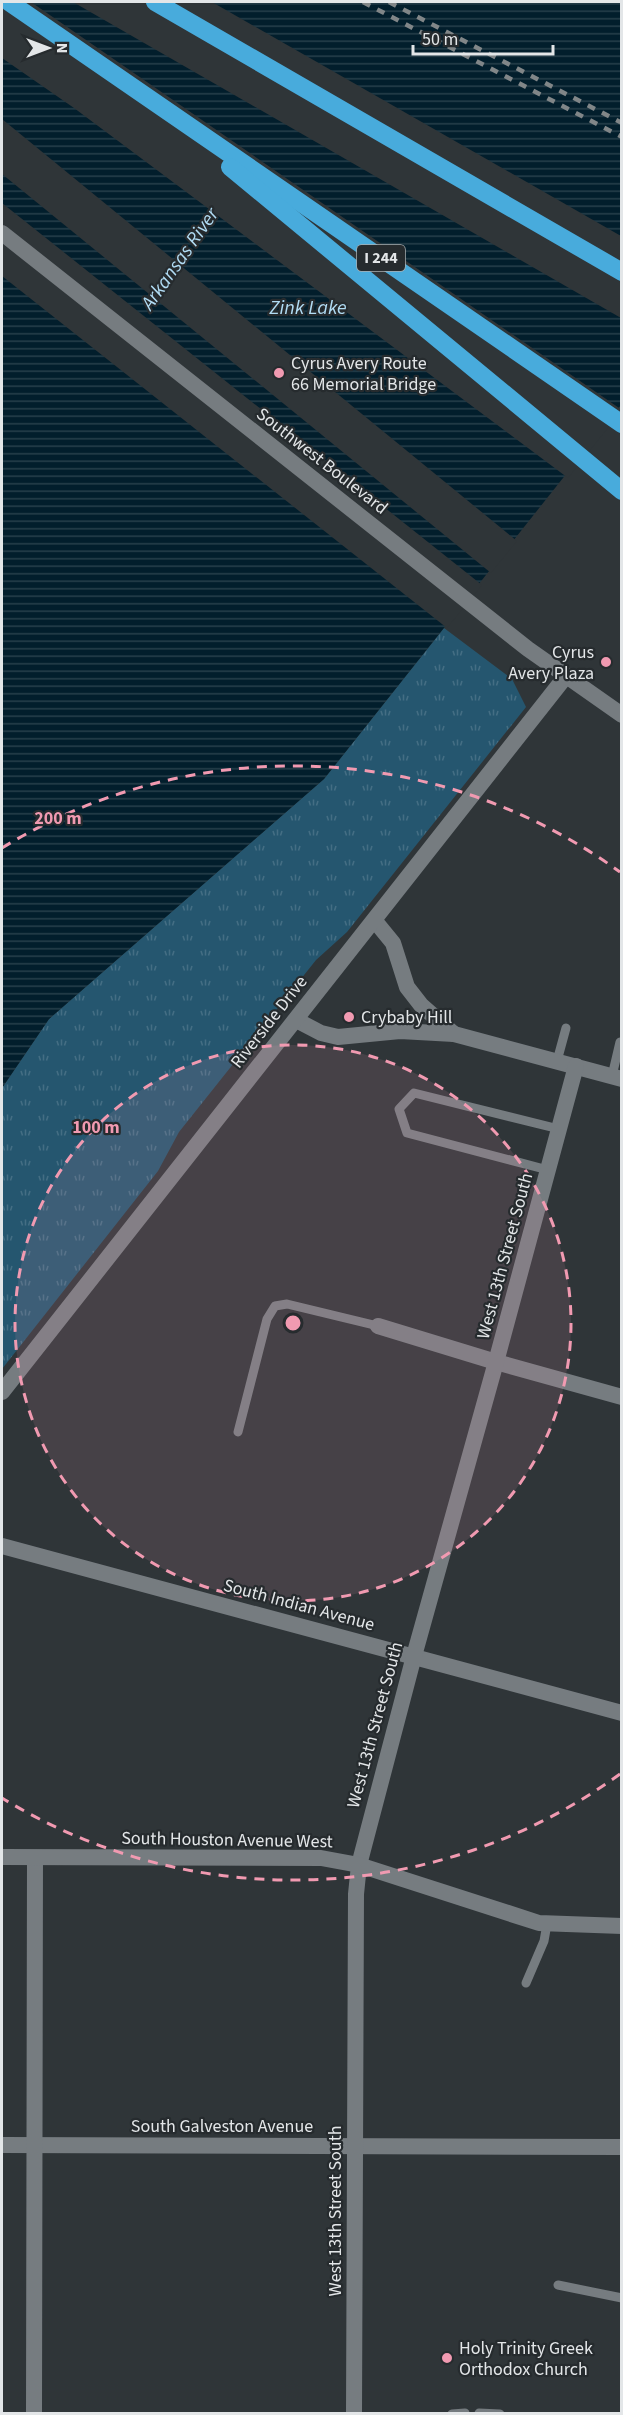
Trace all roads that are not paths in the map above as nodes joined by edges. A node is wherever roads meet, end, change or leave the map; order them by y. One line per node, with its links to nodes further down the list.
1 (9, 2): 3 (highway, I 244)
2 (155, 2): 5 (highway)
3 (140, 93): 6 (highway, I 244); 7 (highway)
4 (2, 233): 8 (street, Southwest Boulevard)
5 (621, 272)
6 (621, 424)
7 (621, 491)
8 (566, 676): 9 (street, Southwest Boulevard); 10 (street, Riverside Drive)
9 (621, 715)
10 (375, 921): 11 (street, Riverside Drive); 13 (street)
11 (296, 1020): 13 (street); 22 (street, Riverside Drive)
12 (566, 1028): 15 (lane)
13 (454, 1034): 15 (street)
14 (620, 1042): 17 (lane)
15 (557, 1061): 16 (street)
16 (576, 1066): 17 (street); 18 (street, West 13th Street South)
17 (617, 1078)
18 (559, 1129): 19 (street, West 13th Street South); 19 (lane)
19 (548, 1170): 21 (street, West 13th Street South)
20 (378, 1326): 21 (street); 24 (lane)
21 (496, 1362): 23 (street); 26 (street, West 13th Street South)
22 (2, 1392)
23 (621, 1397)
24 (238, 1432)
25 (2, 1546): 26 (street, South Indian Avenue)
26 (414, 1656): 27 (street, South Indian Avenue); 30 (street, West 13th Street South)
27 (621, 1713)
28 (2, 1857): 29 (street, South Houston Avenue West)
29 (35, 1858): 30 (street, South Houston Avenue West); 35 (street)
30 (359, 1865): 31 (street, South Houston Avenue West); 36 (street, West 13th Street South)
31 (547, 1924): 32 (street, South Houston Avenue West); 33 (lane)
32 (621, 1926)
33 (526, 1983)
34 (2, 2145): 35 (street, South Galveston Avenue)
35 (35, 2145): 36 (street, South Galveston Avenue); 42 (street)
36 (356, 2147): 37 (street, South Galveston Avenue); 43 (street, West 13th Street South)
37 (621, 2147)
38 (558, 2285): 39 (lane)
39 (621, 2298)
40 (465, 2413): 44 (lane)
41 (479, 2413): 45 (lane)
42 (34, 2414)
43 (354, 2414)
44 (452, 2414)
45 (500, 2414)

